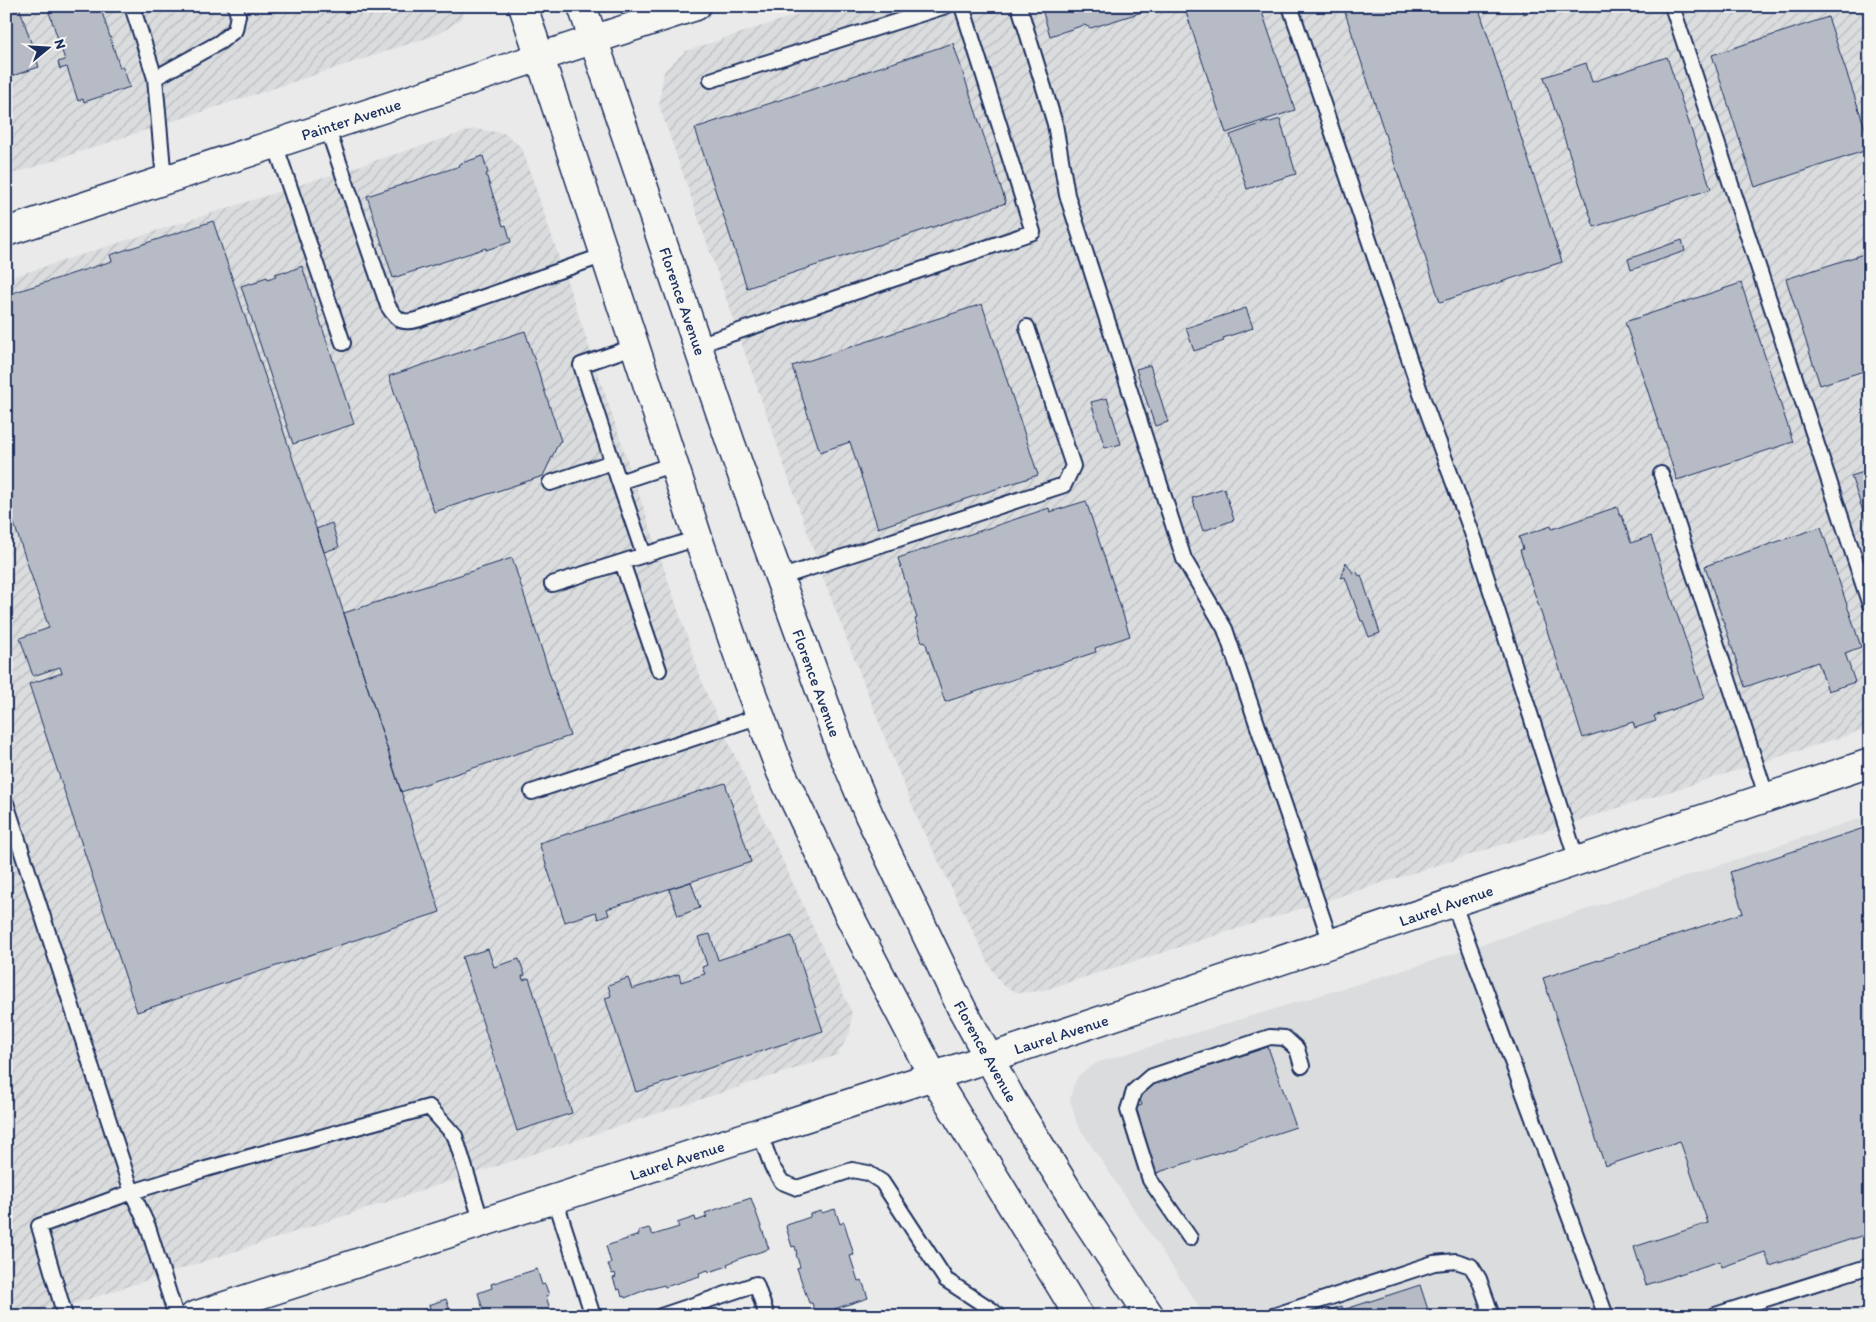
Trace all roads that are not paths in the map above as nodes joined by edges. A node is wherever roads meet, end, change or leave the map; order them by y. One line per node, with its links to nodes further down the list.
1 (132, 6): 13 (lane)
2 (235, 6): 13 (lane)
3 (523, 6): 12 (main road)
4 (582, 6): 11 (main road, Florence Avenue)
5 (696, 6): 11 (main road, Painter Avenue)
6 (946, 6): 14 (lane)
7 (962, 6): 22 (lane)
8 (1019, 6): 43 (lane)
9 (1290, 6): 41 (lane)
10 (1672, 6): 34 (lane)
11 (593, 40): 12 (main road, Painter Avenue); 22 (main road, Florence Avenue)
12 (540, 57): 15 (main road, Painter Avenue); 19 (main road)
13 (155, 78): 17 (lane)
14 (711, 80)
15 (327, 127): 16 (main road, Painter Avenue); 19 (lane)
16 (275, 144): 17 (main road, Painter Avenue); 21 (lane)
17 (164, 180): 18 (main road, Painter Avenue)
18 (6, 232)
19 (605, 255): 23 (main road)
20 (1027, 327): 32 (lane)
21 (343, 343)
22 (698, 345): 32 (main road, Florence Avenue)
23 (636, 346): 24 (lane); 25 (main road)
24 (612, 462): 27 (lane); 28 (lane)
25 (674, 464): 27 (lane); 29 (main road)
26 (1661, 474): 39 (lane)
27 (619, 482): 30 (lane)
28 (550, 484)
29 (698, 538): 30 (lane); 36 (main road)
30 (644, 555): 31 (lane)
31 (622, 562): 33 (lane); 35 (lane)
32 (779, 578): 44 (main road, Florence Avenue)
33 (552, 584)
34 (1870, 605)
35 (659, 670)
36 (760, 716): 38 (lane); 46 (main road)
37 (1870, 763): 39 (main road, Laurel Avenue)
38 (532, 792)
39 (1767, 798): 41 (main road, Laurel Avenue)
40 (6, 803): 48 (lane)
41 (1577, 861): 42 (main road, Laurel Avenue)
42 (1453, 902): 43 (main road, Laurel Avenue); 65 (lane)
43 (1331, 944): 44 (main road, Laurel Avenue)
44 (989, 1058): 46 (main road, Laurel Avenue); 62 (main road, Florence Avenue)
45 (1302, 1066): 51 (lane)
46 (933, 1076): 47 (main road, Laurel Avenue); 61 (main road)
47 (760, 1133): 49 (main road, Laurel Avenue); 60 (lane)
48 (132, 1192): 50 (lane); 54 (lane); 55 (lane)
49 (555, 1199): 50 (main road, Laurel Avenue); 57 (lane)
50 (482, 1223): 56 (main road, Laurel Avenue)
51 (1190, 1238)
52 (1870, 1266): 53 (lane)
53 (1745, 1311): 66 (lane)
54 (64, 1316)
55 (176, 1316)
56 (194, 1316)
57 (593, 1316)
58 (661, 1316): 59 (lane)
59 (767, 1316)
60 (998, 1316)
61 (1079, 1316)
62 (1150, 1316)
63 (1273, 1316): 64 (lane)
64 (1492, 1316)
65 (1606, 1316)
66 (1712, 1316)

